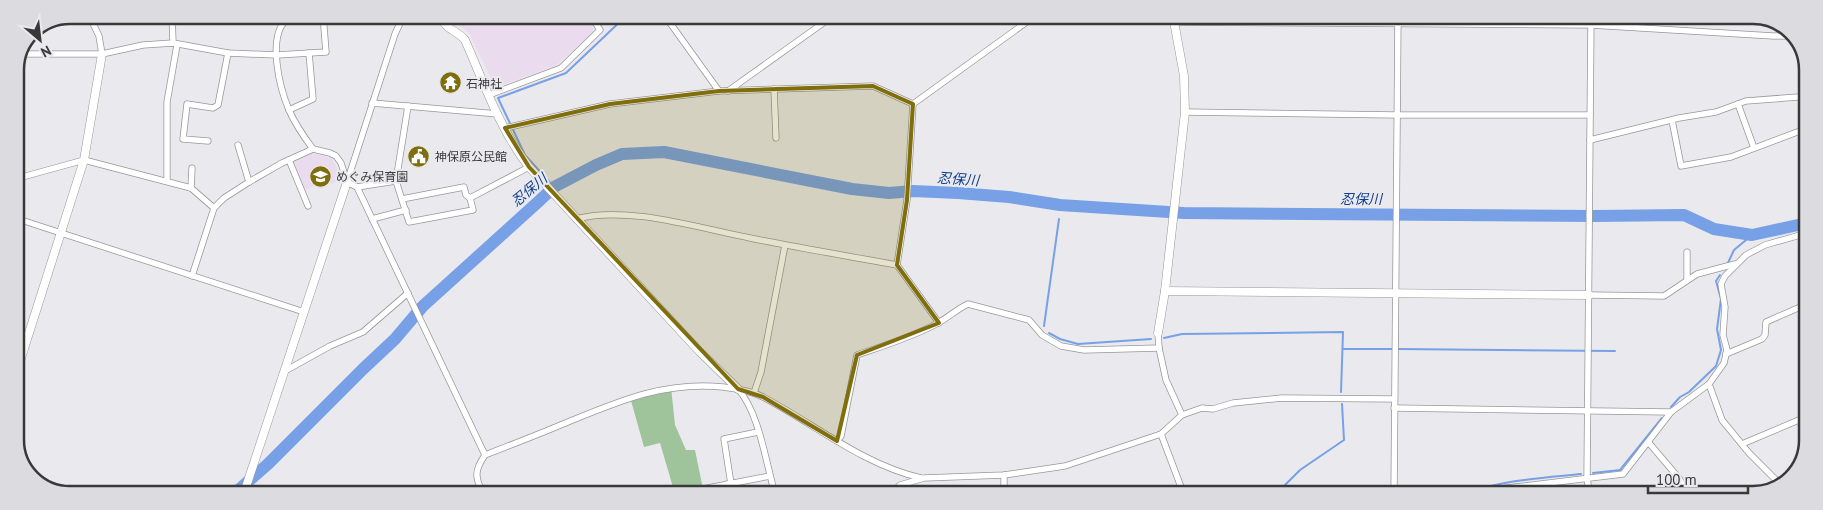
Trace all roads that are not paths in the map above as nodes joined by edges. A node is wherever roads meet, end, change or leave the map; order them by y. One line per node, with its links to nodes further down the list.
1 (94, 24): 20 (street)
2 (173, 24): 16 (street)
3 (283, 24): 21 (street)
4 (324, 24): 18 (street)
5 (400, 24): 27 (street)
6 (444, 24): 25 (street)
7 (596, 24): 25 (street)
8 (671, 24): 23 (street)
9 (822, 24): 24 (street)
10 (1024, 24): 28 (street)
11 (1175, 24): 32 (street)
12 (1398, 24): 34 (street)
13 (1552, 24): 14 (street)
14 (1591, 25): 15 (street); 35 (street)
15 (1784, 36)
16 (175, 44): 17 (street); 20 (street); 50 (street)
17 (228, 53): 21 (street); 41 (street)
18 (309, 53): 21 (street); 31 (street)
19 (27, 54): 20 (street)
20 (102, 54): 45 (street)
21 (277, 54): 31 (street)
22 (774, 89): 24 (street); 28 (street); 39 (street)
23 (719, 91): 24 (street); 37 (street)
24 (728, 91)
25 (489, 95): 33 (street)
26 (1799, 97): 29 (street)
27 (372, 103): 30 (street); 53 (street)
28 (913, 104): 69 (street)
29 (1738, 104): 36 (street); 43 (street)
30 (408, 106): 33 (street); 51 (street)
31 (289, 110): 44 (street)
32 (1185, 112): 34 (street); 72 (street)
33 (498, 114): 37 (street)
34 (1397, 115): 35 (street); 74 (street)
35 (1590, 115): 40 (street)
36 (1672, 120): 40 (street); 43 (street)
37 (505, 128): 47 (street)
38 (1799, 131): 43 (street)
39 (776, 138)
40 (1590, 140): 75 (street)
41 (208, 141)
42 (238, 145): 52 (street)
43 (1754, 148)
44 (313, 149): 46 (street); 53 (street)
45 (84, 160): 49 (street); 50 (street); 64 (street)
46 (289, 160): 52 (street); 58 (street)
47 (529, 167): 56 (street); 62 (street)
48 (192, 168): 55 (street)
49 (24, 177)
50 (167, 181): 55 (street)
51 (396, 181): 54 (street); 57 (street)
52 (248, 182): 59 (street)
53 (347, 182): 54 (street); 77 (street)
54 (357, 187): 61 (street)
55 (191, 188): 59 (street)
56 (470, 198): 57 (street); 60 (street)
57 (402, 199): 60 (street)
58 (308, 206)
59 (214, 208): 70 (street)
60 (406, 210): 61 (street)
61 (372, 219): 73 (street)
62 (576, 219): 66 (street); 85 (street)
63 (24, 221): 64 (street)
64 (60, 233): 70 (street); 80 (street)
65 (1799, 235): 68 (street)
66 (785, 245): 69 (street); 86 (street)
67 (1687, 252): 71 (street)
68 (1735, 264): 71 (street); 82 (street)
69 (897, 265): 78 (street)
70 (192, 276): 77 (street)
71 (1687, 279): 75 (street)
72 (1164, 291): 74 (street); 79 (street)
73 (408, 293): 83 (street); 98 (street)
74 (1396, 293): 75 (street); 87 (street)
75 (1589, 294): 89 (street)
76 (1799, 308): 82 (street)
77 (304, 312): 83 (street)
78 (939, 323): 81 (street); 95 (street)
79 (1158, 333): 81 (street)
80 (24, 348)
81 (1159, 348): 91 (street)
82 (1726, 354): 84 (street)
83 (285, 371): 105 (street)
84 (1708, 384): 90 (street); 97 (street)
85 (738, 389): 86 (street); 93 (street); 98 (street)
86 (754, 393): 95 (street)
87 (1394, 398): 88 (street); 91 (street)
88 (1394, 408): 89 (street); 112 (street)
89 (1589, 410): 90 (street); 102 (street)
90 (1671, 412): 96 (street)
91 (1182, 415): 94 (street)
92 (1799, 420): 97 (street)
93 (758, 432): 100 (street); 104 (street)
94 (1161, 434): 99 (street); 111 (street)
95 (838, 442): 101 (street)
96 (1649, 443): 102 (street); 115 (street)
97 (1742, 444): 103 (street)
98 (485, 455): 106 (street)
99 (1004, 475): 101 (street); 110 (street)
100 (770, 476): 104 (street); 108 (street)
101 (924, 478): 109 (street)
102 (1587, 479): 113 (street); 114 (street)
103 (1776, 480)
104 (729, 484): 107 (street)
105 (246, 486)
106 (480, 486)
107 (719, 486)
108 (773, 486)
109 (899, 486)
110 (1004, 486)
111 (1181, 486)
112 (1394, 486)
113 (1533, 486)
114 (1588, 486)
115 (1684, 486)

